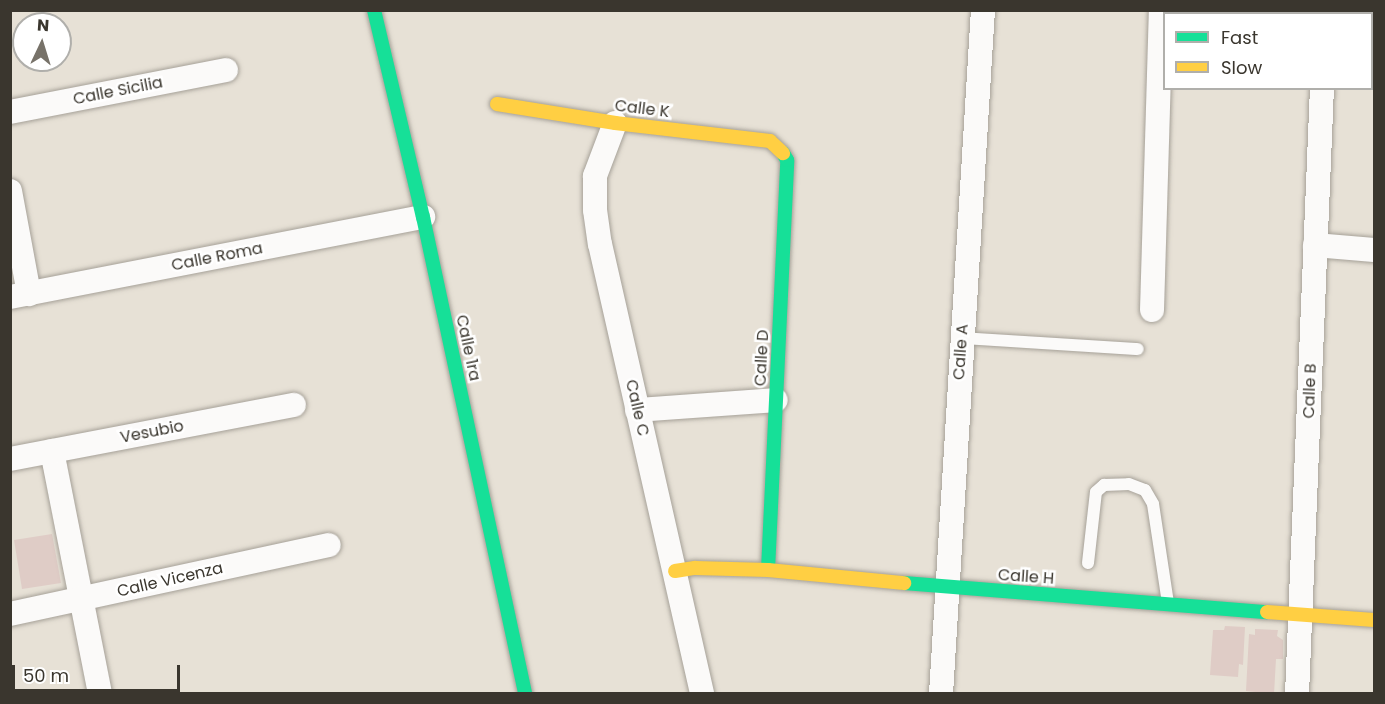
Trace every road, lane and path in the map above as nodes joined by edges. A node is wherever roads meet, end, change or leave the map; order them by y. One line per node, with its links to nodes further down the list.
1 (374, 10): 13 (street, Calle 1ra)
2 (983, 10): 18 (street, Calle A)
3 (1161, 10): 17 (street)
4 (1296, 10): 5 (street)
5 (1326, 12)
6 (226, 70): 9 (street, Calle Sicilia)
7 (1322, 90): 14 (street, Calle B)
8 (496, 104): 10 (street, Calle K)
9 (10, 112)
10 (615, 123): 11 (street, Calle K); 22 (street, Calle C)
11 (781, 149): 20 (street, Calle D)
12 (10, 191): 16 (street)
13 (423, 217): 16 (street, Calle Roma); 36 (street, Calle 1ra)
14 (1315, 245): 15 (street); 33 (street, Calle B)
15 (1374, 250)
16 (20, 295)
17 (1152, 310)
18 (962, 338): 19 (lane); 29 (street, Calle A)
19 (1138, 349)
20 (776, 400): 22 (street); 27 (street, Calle D)
21 (294, 405): 23 (street, Vesubio)
22 (637, 410): 28 (street, Calle C)
23 (52, 451): 24 (street, Vesubio); 30 (street)
24 (10, 459)
25 (329, 545): 30 (street, Calle Vicenza)
26 (1088, 563): 31 (lane)
27 (768, 570): 28 (street, Calle H); 29 (street, Calle H)
28 (675, 571): 37 (street, Calle C)
29 (946, 587): 31 (street, Calle H); 38 (street, Calle A)
30 (81, 600): 32 (street, Calle Vicenza); 35 (street)
31 (1168, 604): 33 (street, Calle H)
32 (10, 614)
33 (1302, 614): 34 (street, Calle H); 39 (street, Calle B)
34 (1374, 620)
35 (100, 693)
36 (525, 693)
37 (702, 693)
38 (941, 693)
39 (1297, 693)

